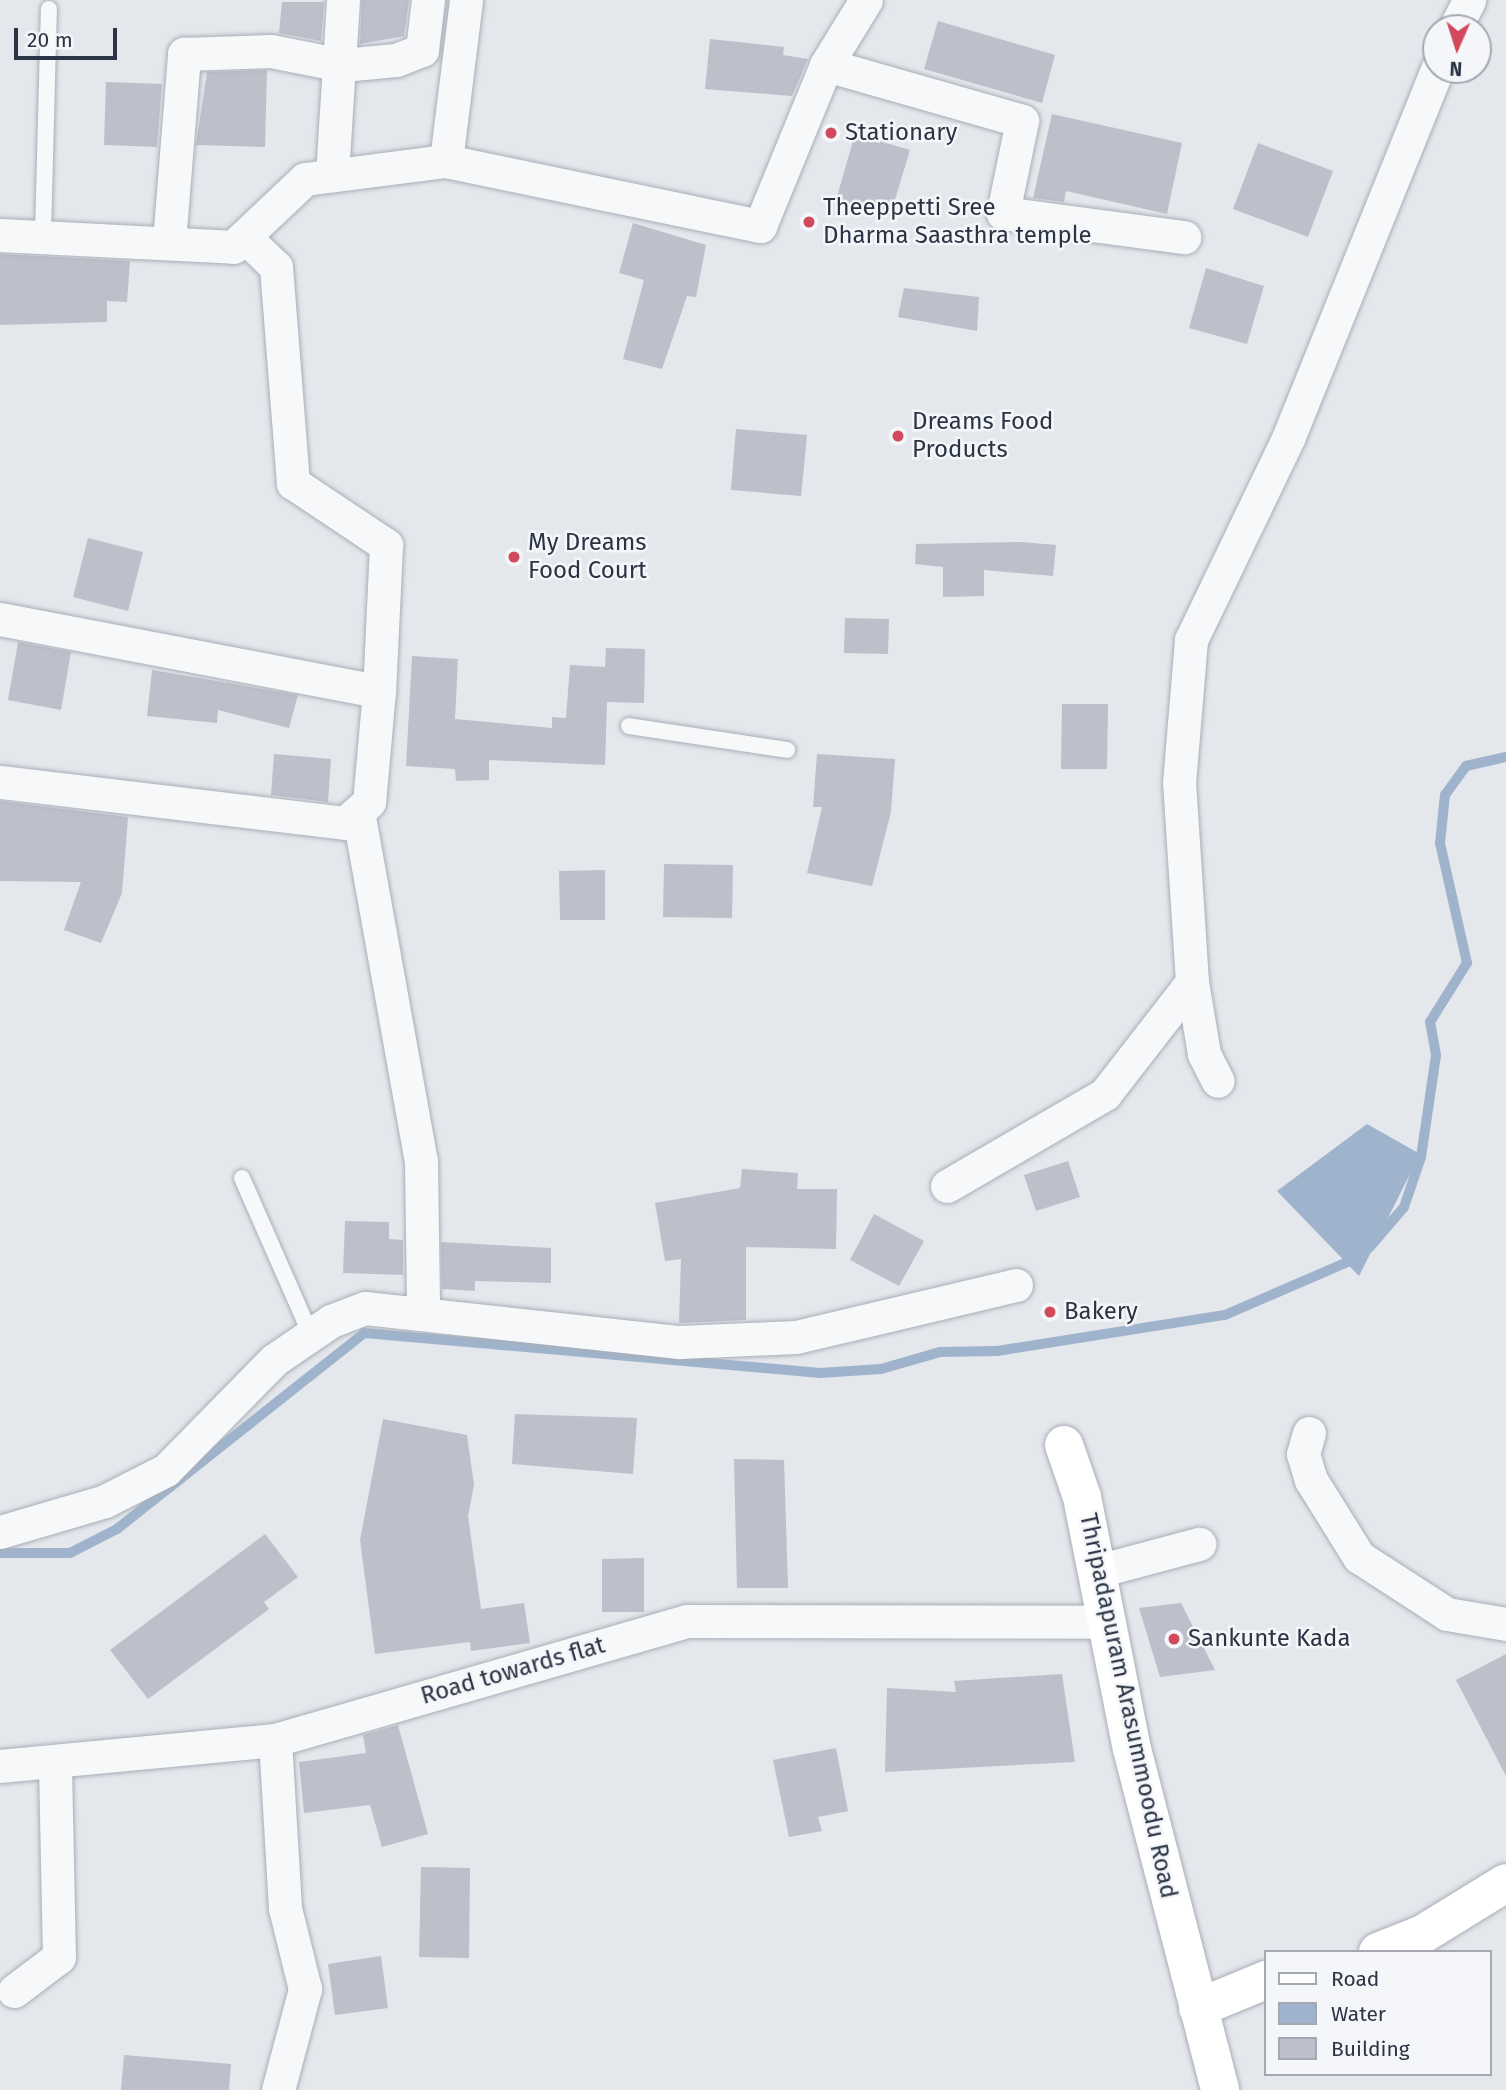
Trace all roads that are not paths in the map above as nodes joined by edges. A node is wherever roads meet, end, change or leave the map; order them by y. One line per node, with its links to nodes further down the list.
1 (343, 0): 6 (street)
2 (428, 0): 6 (street)
3 (466, 0): 9 (street)
4 (866, 0): 7 (street)
5 (49, 9): 11 (lane)
6 (342, 65): 10 (street); 15 (street)
7 (826, 65): 9 (street); 13 (street)
8 (1431, 84): 22 (street)
9 (446, 161): 10 (street)
10 (332, 175): 14 (street)
11 (43, 234): 12 (street); 15 (street)
12 (0, 235)
13 (1184, 237)
14 (247, 239): 15 (street); 17 (street)
15 (169, 242)
16 (0, 620): 17 (street)
17 (379, 691): 21 (street)
18 (629, 726): 19 (lane)
19 (787, 750)
20 (0, 782): 21 (street)
21 (359, 817): 27 (street)
22 (1192, 982): 23 (street); 25 (street)
23 (1218, 1081)
24 (242, 1178): 28 (lane)
25 (947, 1186)
26 (1016, 1285): 27 (street)
27 (423, 1311): 28 (street)
28 (311, 1335): 31 (street)
29 (1309, 1433): 35 (street)
30 (1064, 1445): 33 (main road, Thripadapuram Arasummoodu Road)
31 (0, 1532)
32 (1199, 1544): 33 (street)
33 (1098, 1571): 34 (main road, Thripadapuram Arasummoodu Road)
34 (1110, 1622): 36 (street, Road towards flat); 43 (main road, Thripadapuram Arasummoodu Road)
35 (1506, 1624)
36 (275, 1740): 37 (street, Road towards flat); 44 (street)
37 (55, 1761): 38 (street, Road towards flat); 42 (street)
38 (0, 1766)
39 (1506, 1883): 40 (main road)
40 (1383, 1950)
41 (1264, 1981): 43 (main road)
42 (14, 1991)
43 (1198, 2008): 45 (main road, Thripadapuram Arasummoodu Road)
44 (278, 2090)
45 (1220, 2090)

